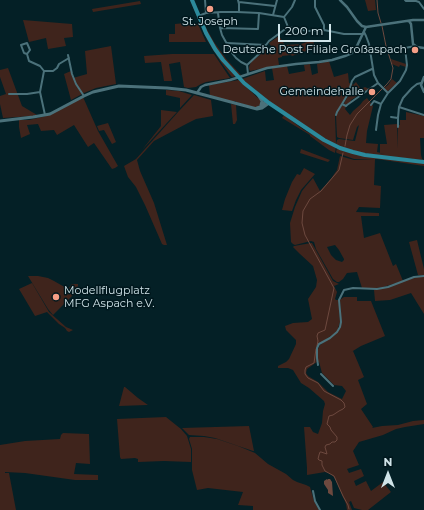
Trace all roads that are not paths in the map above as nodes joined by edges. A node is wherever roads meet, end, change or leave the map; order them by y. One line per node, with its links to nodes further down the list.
1 (192, 0): 42 (main road)
2 (206, 0): 13 (street)
3 (277, 0): 9 (street)
4 (295, 0): 17 (street)
5 (315, 0): 23 (street)
6 (340, 0): 21 (street)
7 (238, 1): 9 (street); 12 (street)
8 (405, 1): 10 (street)
9 (275, 6): 16 (street)
10 (424, 8)
11 (218, 12): 12 (street); 13 (street); 22 (street)
12 (239, 12): 14 (street)
13 (206, 13): 15 (street)
14 (259, 13): 16 (street); 22 (street)
15 (201, 15)
16 (273, 15): 17 (street)
17 (284, 17): 20 (street)
18 (424, 20): 19 (street)
19 (409, 21): 21 (street); 27 (street)
20 (288, 27): 23 (street); 26 (street)
21 (366, 27): 24 (street)
22 (220, 28): 25 (street)
23 (324, 30): 24 (street)
24 (363, 33): 31 (street); 33 (street)
25 (227, 43): 26 (street); 30 (street)
26 (266, 45): 30 (street)
27 (415, 46): 28 (street); 40 (street)
28 (424, 48)
29 (27, 54): 29 (street); 32 (street)
30 (247, 65): 33 (street)
31 (372, 69): 35 (street); 45 (street)
32 (44, 71): 37 (street); 43 (street)
33 (248, 74): 39 (street)
34 (424, 77): 36 (street)
35 (378, 83): 40 (street); 45 (street)
36 (421, 83): 38 (street); 49 (street)
37 (40, 92): 41 (street); 51 (street)
38 (424, 92)
39 (197, 93): 43 (main road); 50 (main road)
40 (388, 93): 46 (street)
41 (9, 94)
42 (258, 94): 44 (main road); 48 (main road)
43 (84, 96): 51 (main road)
44 (268, 102): 48 (main road); 50 (main road); 59 (main road)
45 (342, 104): 52 (street)
46 (381, 104): 47 (street); 58 (street)
47 (371, 105)
48 (260, 107): 50 (main road)
49 (399, 107): 53 (street); 55 (street)
50 (253, 108)
51 (45, 115): 56 (main road)
52 (336, 115)
53 (424, 115)
54 (391, 117): 55 (street)
55 (398, 118): 57 (street)
56 (0, 121)
57 (398, 127)
58 (376, 130)
59 (423, 162)
60 (424, 276): 61 (street)
61 (318, 365)
62 (321, 374): 63 (street)
63 (333, 386)
64 (312, 491): 65 (street)
65 (320, 510)

